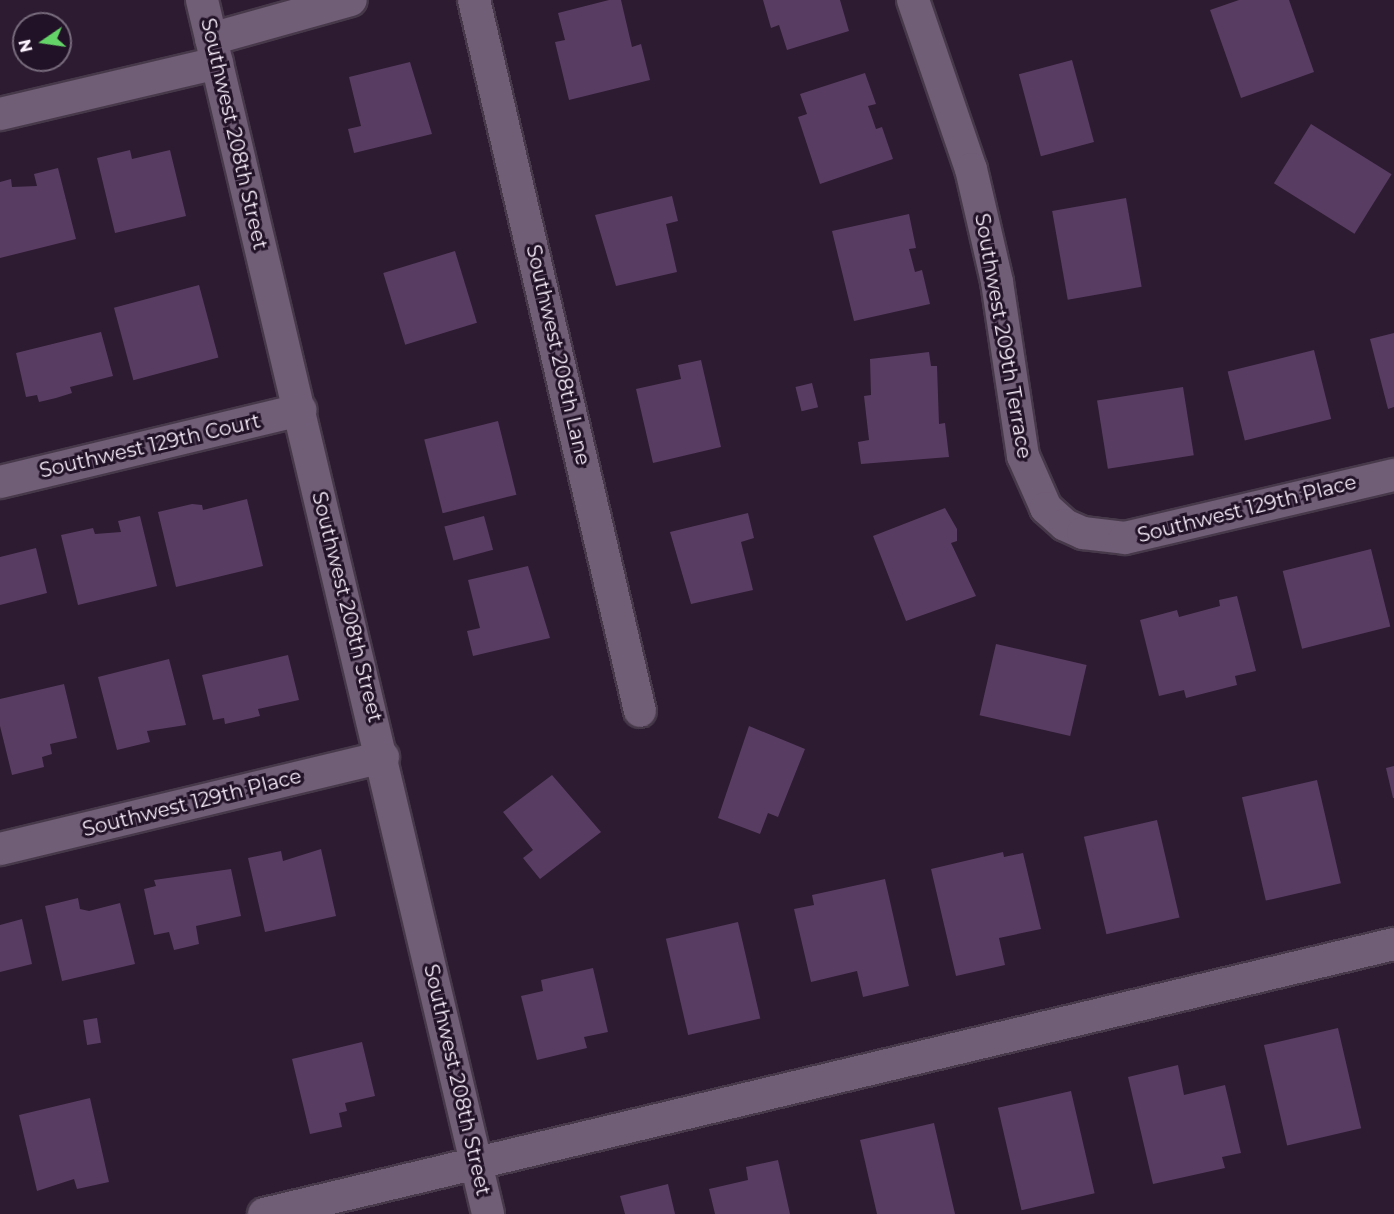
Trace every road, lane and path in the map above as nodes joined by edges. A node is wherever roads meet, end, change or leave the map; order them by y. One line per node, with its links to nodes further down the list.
1 (202, 0): 5 (street, Southwest 208th Street)
2 (351, 0): 5 (street)
3 (474, 0): 11 (street, Southwest 208th Lane)
4 (913, 0): 10 (street, Southwest 209th Terrace)
5 (214, 51): 6 (street); 7 (street, Southwest 208th Street)
6 (0, 114)
7 (300, 410): 9 (street, Southwest 129th Court); 12 (street, Southwest 208th Street)
8 (1394, 475): 10 (street, Southwest 129th Place)
9 (0, 482)
10 (1065, 525)
11 (640, 711)
12 (383, 757): 13 (street, Southwest 129th Place); 15 (street, Southwest 208th Street)
13 (0, 849)
14 (1394, 944): 15 (street)
15 (476, 1163): 16 (street); 17 (street, Southwest 208th Street)
16 (264, 1214)
17 (488, 1214)

